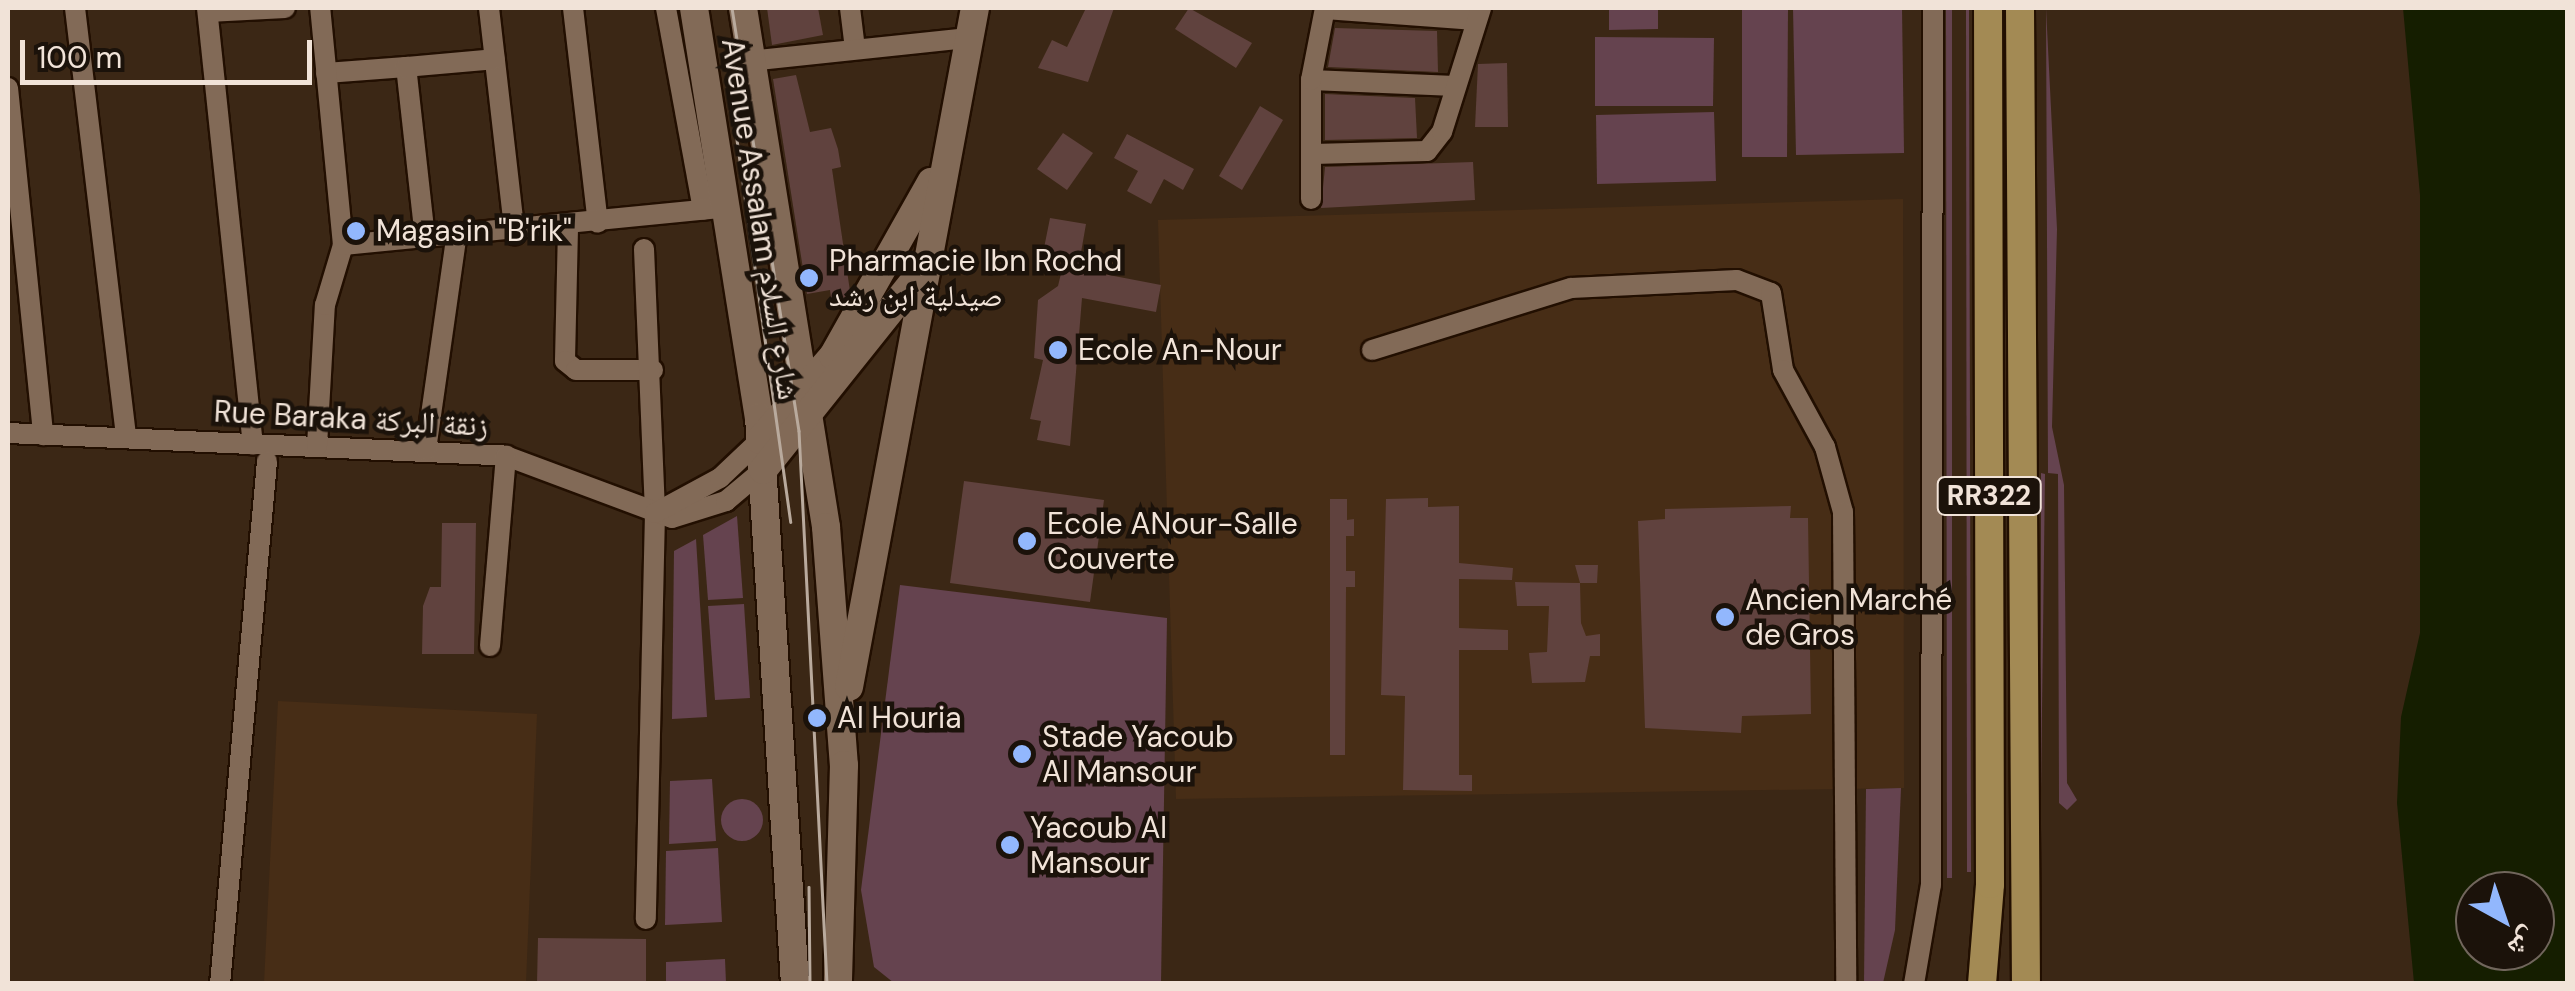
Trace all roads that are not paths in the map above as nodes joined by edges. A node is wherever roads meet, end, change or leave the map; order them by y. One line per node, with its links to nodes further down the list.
1 (75, 8): 45 (street)
2 (285, 8): 15 (street)
3 (320, 8): 22 (street)
4 (489, 8): 19 (street)
5 (573, 8): 31 (street)
6 (666, 8): 30 (street)
7 (694, 8): 30 (main road, Avenue Assalam شارع السلام)
8 (743, 8): 20 (main road, Avenue Assalam شارع السلام)
9 (850, 8): 18 (street)
10 (975, 8): 17 (main road)
11 (1325, 8): 16 (street); 23 (street)
12 (1934, 8): 60 (street)
13 (1988, 8): 61 (main road, RR322)
14 (2020, 8): 62 (main road, RR322)
15 (207, 10): 49 (street)
16 (1478, 14): 24 (street)
17 (970, 38): 18 (street); 26 (main road)
18 (855, 48): 20 (street)
19 (495, 59): 21 (street); 33 (street)
20 (750, 61): 41 (main road, Avenue Assalam شارع السلام)
21 (406, 68): 22 (street); 34 (street)
22 (326, 73): 36 (street)
23 (1311, 80): 24 (street); 27 (street)
24 (1455, 86): 27 (street)
25 (8, 88): 29 (street)
26 (946, 154): 38 (main road); 41 (main road)
27 (1313, 154): 28 (street)
28 (1311, 198)
29 (12, 199): 44 (street)
30 (713, 209): 31 (street); 46 (main road, Avenue Assalam شارع السلام)
31 (598, 223): 32 (street)
32 (568, 228): 33 (street); 40 (street)
33 (515, 234): 35 (street)
34 (425, 238): 35 (street); 36 (street)
35 (456, 238): 48 (street)
36 (342, 245): 47 (street)
37 (644, 249): 40 (street)
38 (924, 269): 42 (main road); 54 (main road)
39 (1372, 350): 59 (street)
40 (653, 370): 52 (street)
41 (808, 388): 42 (main road, Avenue Assalam شارع السلام); 46 (main road)
42 (812, 416): 51 (main road); 54 (main road, Avenue Assalam شارع السلام)
43 (8, 433): 44 (street, Rue Baraka زنقة البركة)
44 (43, 435): 45 (street, Rue Baraka زنقة البركة)
45 (126, 438): 49 (street, Rue Baraka زنقة البركة)
46 (760, 440): 51 (main road, Avenue Assalam شارع السلام); 52 (street)
47 (317, 446): 48 (street, Rue Baraka زنقة البركة); 49 (street, Rue Baraka زنقة البركة)
48 (426, 450): 50 (street, Rue Baraka زنقة البركة)
49 (260, 453): 57 (street)
50 (506, 456): 52 (street, Rue Baraka زنقة البركة); 53 (street)
51 (762, 470): 52 (street, Rue Baraka زنقة البركة); 58 (main road, Avenue Assalam شارع السلام)
52 (655, 512): 55 (street)
53 (490, 646)
54 (842, 728): 56 (main road)
55 (646, 919)
56 (843, 978)
57 (220, 984)
58 (795, 984)
59 (1846, 984)
60 (1914, 984)
61 (1982, 984)
62 (2026, 984)

